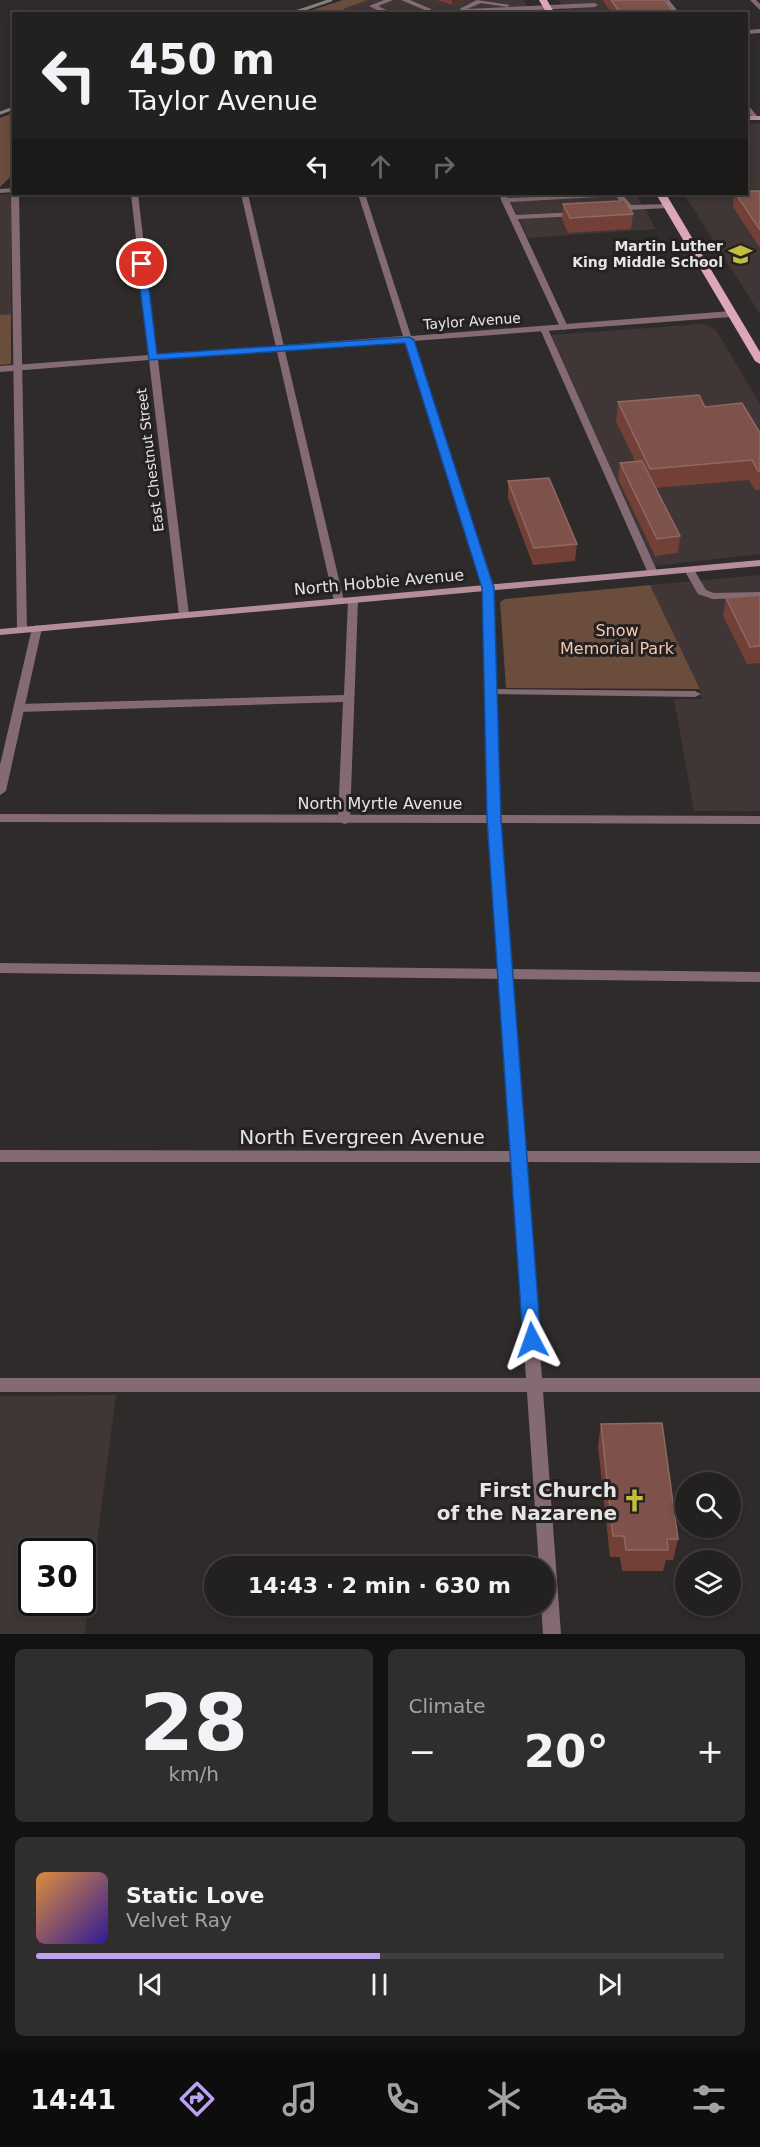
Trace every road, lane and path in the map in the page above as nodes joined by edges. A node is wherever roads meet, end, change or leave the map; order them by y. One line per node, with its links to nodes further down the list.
1 (390, 0): 8 (street)
2 (404, 0): 9 (street)
3 (666, 0): 10 (street)
4 (753, 0): 7 (street)
5 (593, 3): 6 (street)
6 (547, 7): 9 (street)
7 (760, 8)
8 (387, 12)
9 (436, 12)
10 (675, 12)
11 (14, 195): 31 (street)
12 (134, 195): 29 (street, East Chestnut Street)
13 (243, 195): 28 (street)
14 (361, 195): 27 (street)
15 (580, 195): 18 (street)
16 (619, 195): 20 (street)
17 (662, 195): 19 (main road)
18 (504, 197): 23 (street)
19 (668, 206): 20 (street); 24 (main road)
20 (627, 208): 21 (street)
21 (612, 211)
22 (589, 213): 23 (street)
23 (513, 218): 25 (street)
24 (731, 314): 25 (street, Taylor Avenue); 30 (main road)
25 (564, 327): 26 (street, Taylor Avenue)
26 (544, 329): 27 (street, Taylor Avenue); 35 (street)
27 (409, 340): 28 (street, Taylor Avenue); 36 (street)
28 (280, 349): 29 (street, Taylor Avenue); 39 (street)
29 (153, 358): 31 (street, Taylor Avenue); 40 (street, East Chestnut Street)
30 (760, 361)
31 (18, 368): 32 (street, Taylor Avenue); 42 (street)
32 (0, 369)
33 (760, 563): 34 (main road, North Hobbie Avenue)
34 (689, 570): 35 (main road, North Hobbie Avenue); 37 (street)
35 (653, 573): 36 (main road, North Hobbie Avenue)
36 (488, 588): 38 (main road, North Hobbie Avenue); 44 (street)
37 (760, 595)
38 (353, 600): 39 (main road, North Hobbie Avenue); 46 (street)
39 (339, 601): 40 (main road, North Hobbie Avenue)
40 (183, 615): 41 (main road, North Hobbie Avenue)
41 (37, 628): 42 (main road, North Hobbie Avenue); 47 (street)
42 (22, 630): 43 (main road, North Hobbie Avenue)
43 (0, 632)
44 (491, 692): 45 (street); 51 (street)
45 (695, 694)
46 (350, 698): 47 (street); 50 (street)
47 (19, 708): 48 (street)
48 (0, 791)
49 (0, 818): 50 (street, North Myrtle Avenue)
50 (344, 820): 51 (street, North Myrtle Avenue)
51 (494, 820): 52 (street, North Myrtle Avenue); 54 (street)
52 (760, 820)
53 (0, 968): 54 (street)
54 (506, 974): 55 (street); 57 (street)
55 (760, 977)
56 (0, 1156): 57 (street, North Evergreen Avenue)
57 (520, 1157): 58 (street, North Evergreen Avenue); 60 (street)
58 (760, 1157)
59 (0, 1385): 60 (street)
60 (535, 1385): 61 (street); 62 (street)
61 (760, 1385)
62 (552, 1634)

